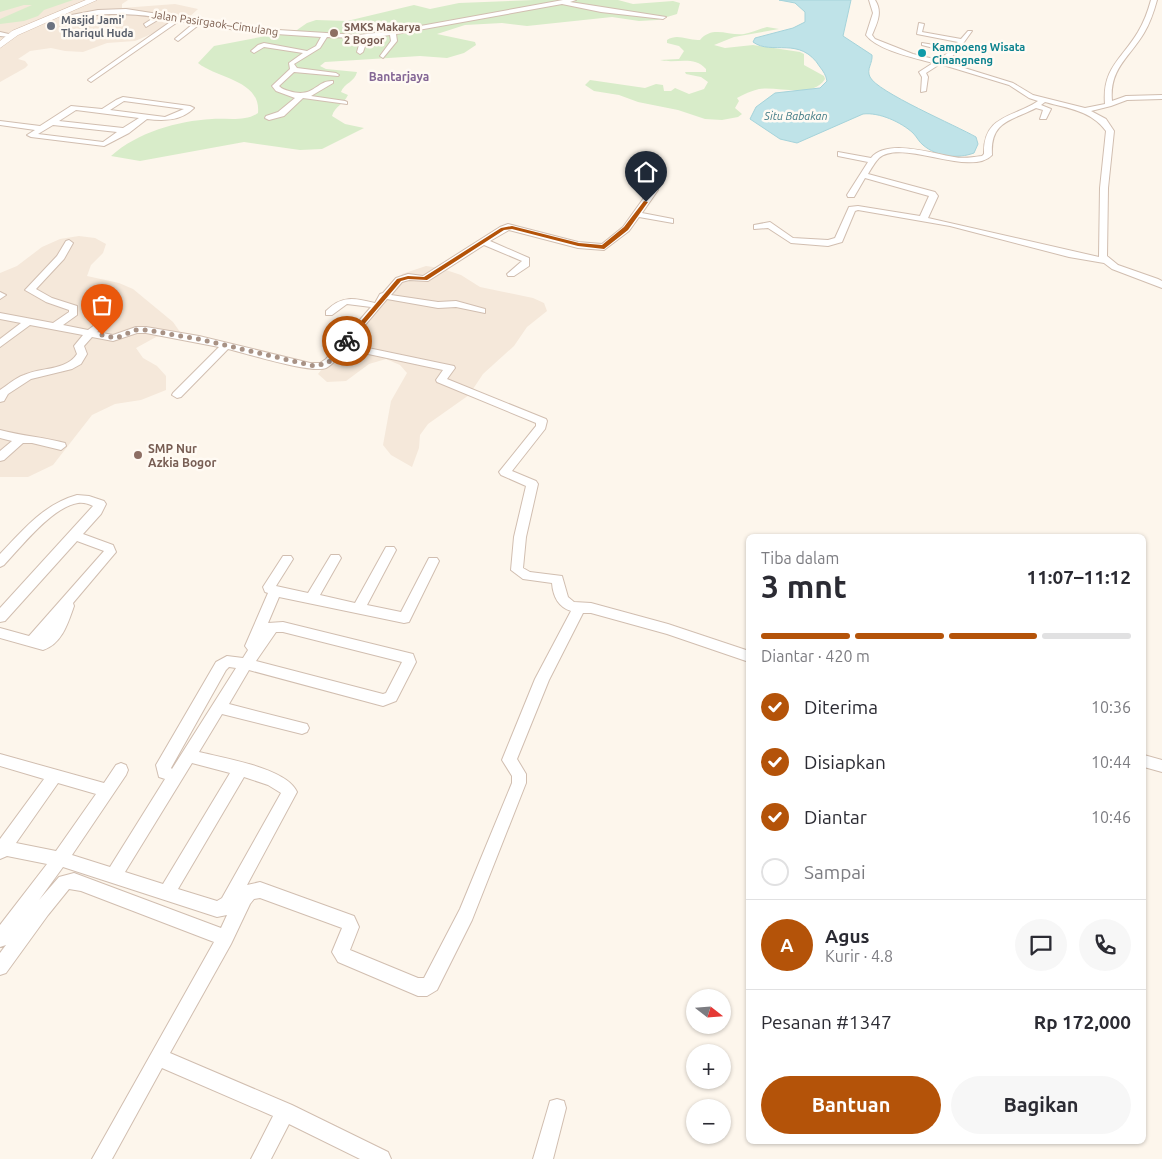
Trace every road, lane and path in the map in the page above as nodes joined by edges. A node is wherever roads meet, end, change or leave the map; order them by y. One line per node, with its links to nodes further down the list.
1 (93, 0): 10 (main road)
2 (574, 0): 5 (street, Jalan Pasirgaok–Cimulang); 6 (street, Jalan Pasirgaok–Cimulang)
3 (872, 0): 30 (street)
4 (1154, 0): 42 (street)
5 (559, 5): 9 (street); 16 (street, Jalan Pasirgaok–Cimulang)
6 (616, 7)
7 (172, 12): 8 (street)
8 (163, 16): 10 (street, Jalan Pasirgaok–Cimulang); 11 (street, Jalan Pasirgaok–Cimulang); 14 (street)
9 (663, 17)
10 (57, 18): 19 (main road)
11 (180, 18): 12 (street, Jalan Pasirgaok–Cimulang); 33 (street)
12 (199, 22): 18 (street, Jalan Pasirgaok–Cimulang); 21 (street)
13 (921, 24): 22 (street)
14 (146, 25)
15 (970, 32): 22 (street)
16 (393, 33): 20 (street, Jalan Pasirgaok–Cimulang); 29 (street)
17 (0, 34): 19 (street)
18 (325, 35): 20 (street, Jalan Pasirgaok–Cimulang); 28 (street)
19 (10, 36): 24 (main road)
20 (365, 37): 27 (street)
21 (178, 38)
22 (963, 41): 25 (street)
23 (924, 44): 25 (street)
24 (0, 45)
25 (955, 51): 30 (street)
26 (254, 52): 28 (street)
27 (360, 52)
28 (308, 53): 31 (street)
29 (383, 56)
30 (939, 62): 36 (street); 41 (street)
31 (293, 70): 32 (street); 37 (street)
32 (336, 75)
33 (91, 80)
34 (331, 82): 37 (street)
35 (1135, 89): 39 (street)
36 (923, 91)
37 (304, 96): 40 (street); 47 (street)
38 (1162, 97): 39 (street)
39 (1126, 98): 42 (street)
40 (344, 103)
41 (1039, 104): 43 (street); 46 (street); 53 (street)
42 (1109, 105): 43 (street)
43 (1086, 110): 63 (street)
44 (103, 112): 45 (street); 45 (street); 48 (street)
45 (146, 117): 51 (street)
46 (1043, 117)
47 (269, 118)
48 (50, 122): 50 (street); 51 (street)
49 (0, 123): 50 (street)
50 (40, 128): 51 (street)
51 (126, 131)
52 (841, 154): 53 (street)
53 (873, 161): 54 (street)
54 (863, 175): 56 (street); 58 (street)
55 (654, 190): 57 (street)
56 (851, 195)
57 (637, 214): 59 (street); 62 (street)
58 (924, 218): 60 (street); 63 (street)
59 (670, 221)
60 (757, 227)
61 (69, 243): 73 (street)
62 (480, 245): 64 (street); 66 (street)
63 (1107, 262): 65 (street)
64 (511, 274)
65 (1162, 286)
66 (383, 296): 68 (street); 69 (street)
67 (96, 305): 74 (street)
68 (376, 306): 70 (street); 77 (street)
69 (482, 311)
70 (329, 313)
71 (0, 316): 72 (street)
72 (28, 322): 73 (street); 75 (street)
73 (56, 326): 74 (street)
74 (91, 333): 76 (street); 79 (street)
75 (0, 344)
76 (225, 346): 77 (street); 78 (street)
77 (343, 346): 93 (street)
78 (177, 395)
79 (0, 399)
80 (0, 434): 81 (street)
81 (20, 440): 82 (street); 83 (street)
82 (61, 446)
83 (0, 457)
84 (74, 536): 89 (street); 94 (street); 95 (street)
85 (390, 550): 92 (street)
86 (286, 558): 90 (street)
87 (335, 558): 91 (street)
88 (432, 560): 92 (street)
89 (0, 562)
90 (275, 591): 91 (street); 96 (street)
91 (312, 598): 92 (street)
92 (359, 608)
93 (579, 608): 97 (street); 114 (street)
94 (0, 617)
95 (0, 633)
96 (255, 650): 98 (street); 98 (street)
97 (746, 656)
98 (246, 664): 99 (street); 108 (street)
99 (219, 707): 100 (street); 101 (street)
100 (302, 728)
101 (189, 756): 106 (street); 108 (street)
102 (1146, 761): 104 (street)
103 (2, 765): 107 (street)
104 (1162, 766)
105 (121, 770): 109 (street)
106 (240, 770): 113 (street); 113 (street)
107 (55, 776): 109 (street); 110 (street)
108 (176, 777): 112 (street)
109 (106, 790): 111 (street)
110 (1, 849): 111 (street)
111 (60, 859): 112 (street); 115 (street)
112 (113, 876): 113 (street)
113 (166, 893)
114 (225, 938): 116 (street); 117 (street)
115 (0, 939)
116 (0, 967)
117 (158, 1057): 119 (street); 120 (street)
118 (557, 1108): 123 (street)
119 (285, 1112): 121 (street); 122 (street)
120 (102, 1159)
121 (260, 1159)
122 (381, 1159)
123 (543, 1159)

